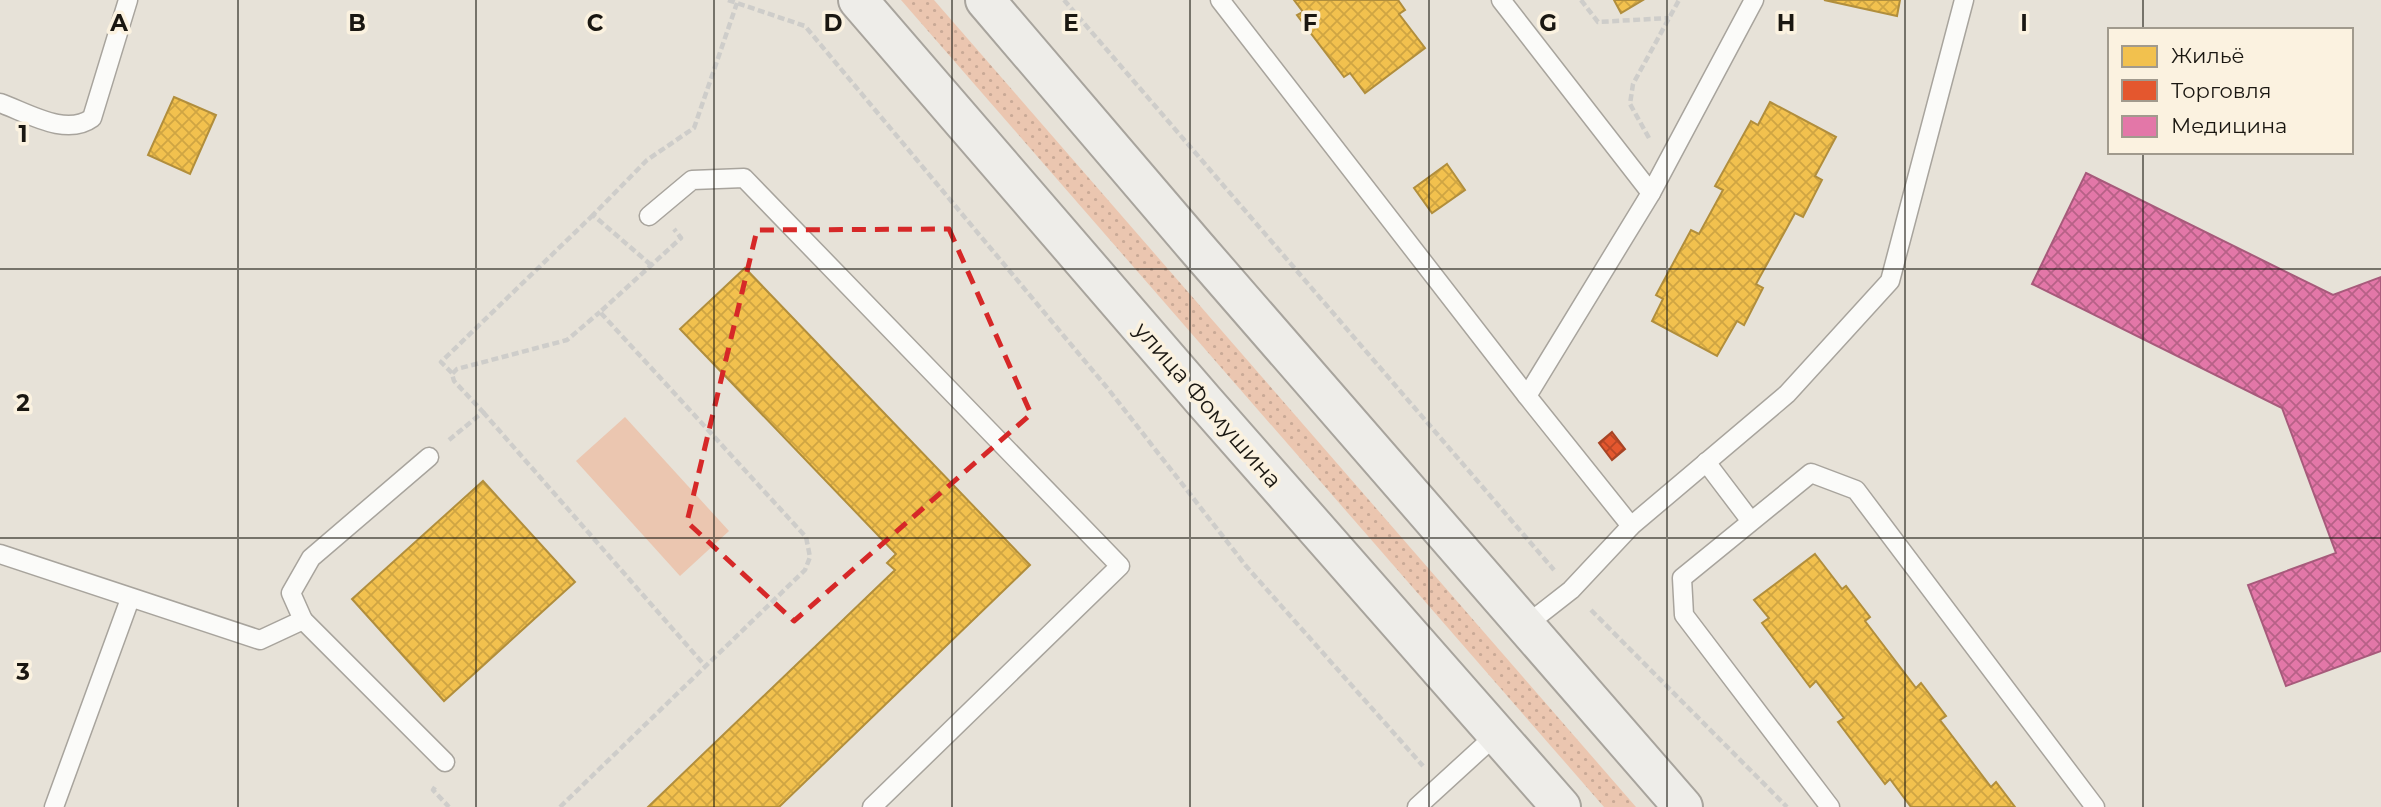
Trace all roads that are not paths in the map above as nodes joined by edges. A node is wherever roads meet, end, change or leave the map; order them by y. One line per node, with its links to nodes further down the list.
1 (128, 0): 8 (lane)
2 (858, 0): 20 (main road, улица Фомушина)
3 (985, 0): 19 (main road)
4 (1220, 0): 11 (lane)
5 (1501, 0): 9 (lane)
6 (1754, 0): 9 (lane)
7 (1964, 0): 13 (lane)
8 (0, 103)
9 (1651, 193): 11 (lane)
10 (654, 212): 23 (lane)
11 (1527, 396): 15 (lane)
12 (429, 457): 18 (lane)
13 (1706, 462): 14 (lane); 15 (lane)
14 (1750, 520): 27 (lane); 28 (lane)
15 (1631, 526): 19 (lane)
16 (0, 554): 17 (lane)
17 (130, 599): 18 (lane); 22 (lane)
18 (303, 620): 21 (lane)
19 (1525, 626): 26 (main road)
20 (1498, 733): 24 (lane); 25 (main road, улица Фомушина)
21 (445, 762)
22 (54, 807)
23 (872, 807)
24 (1417, 807)
25 (1562, 807)
26 (1684, 807)
27 (1830, 807)
28 (2095, 807)

